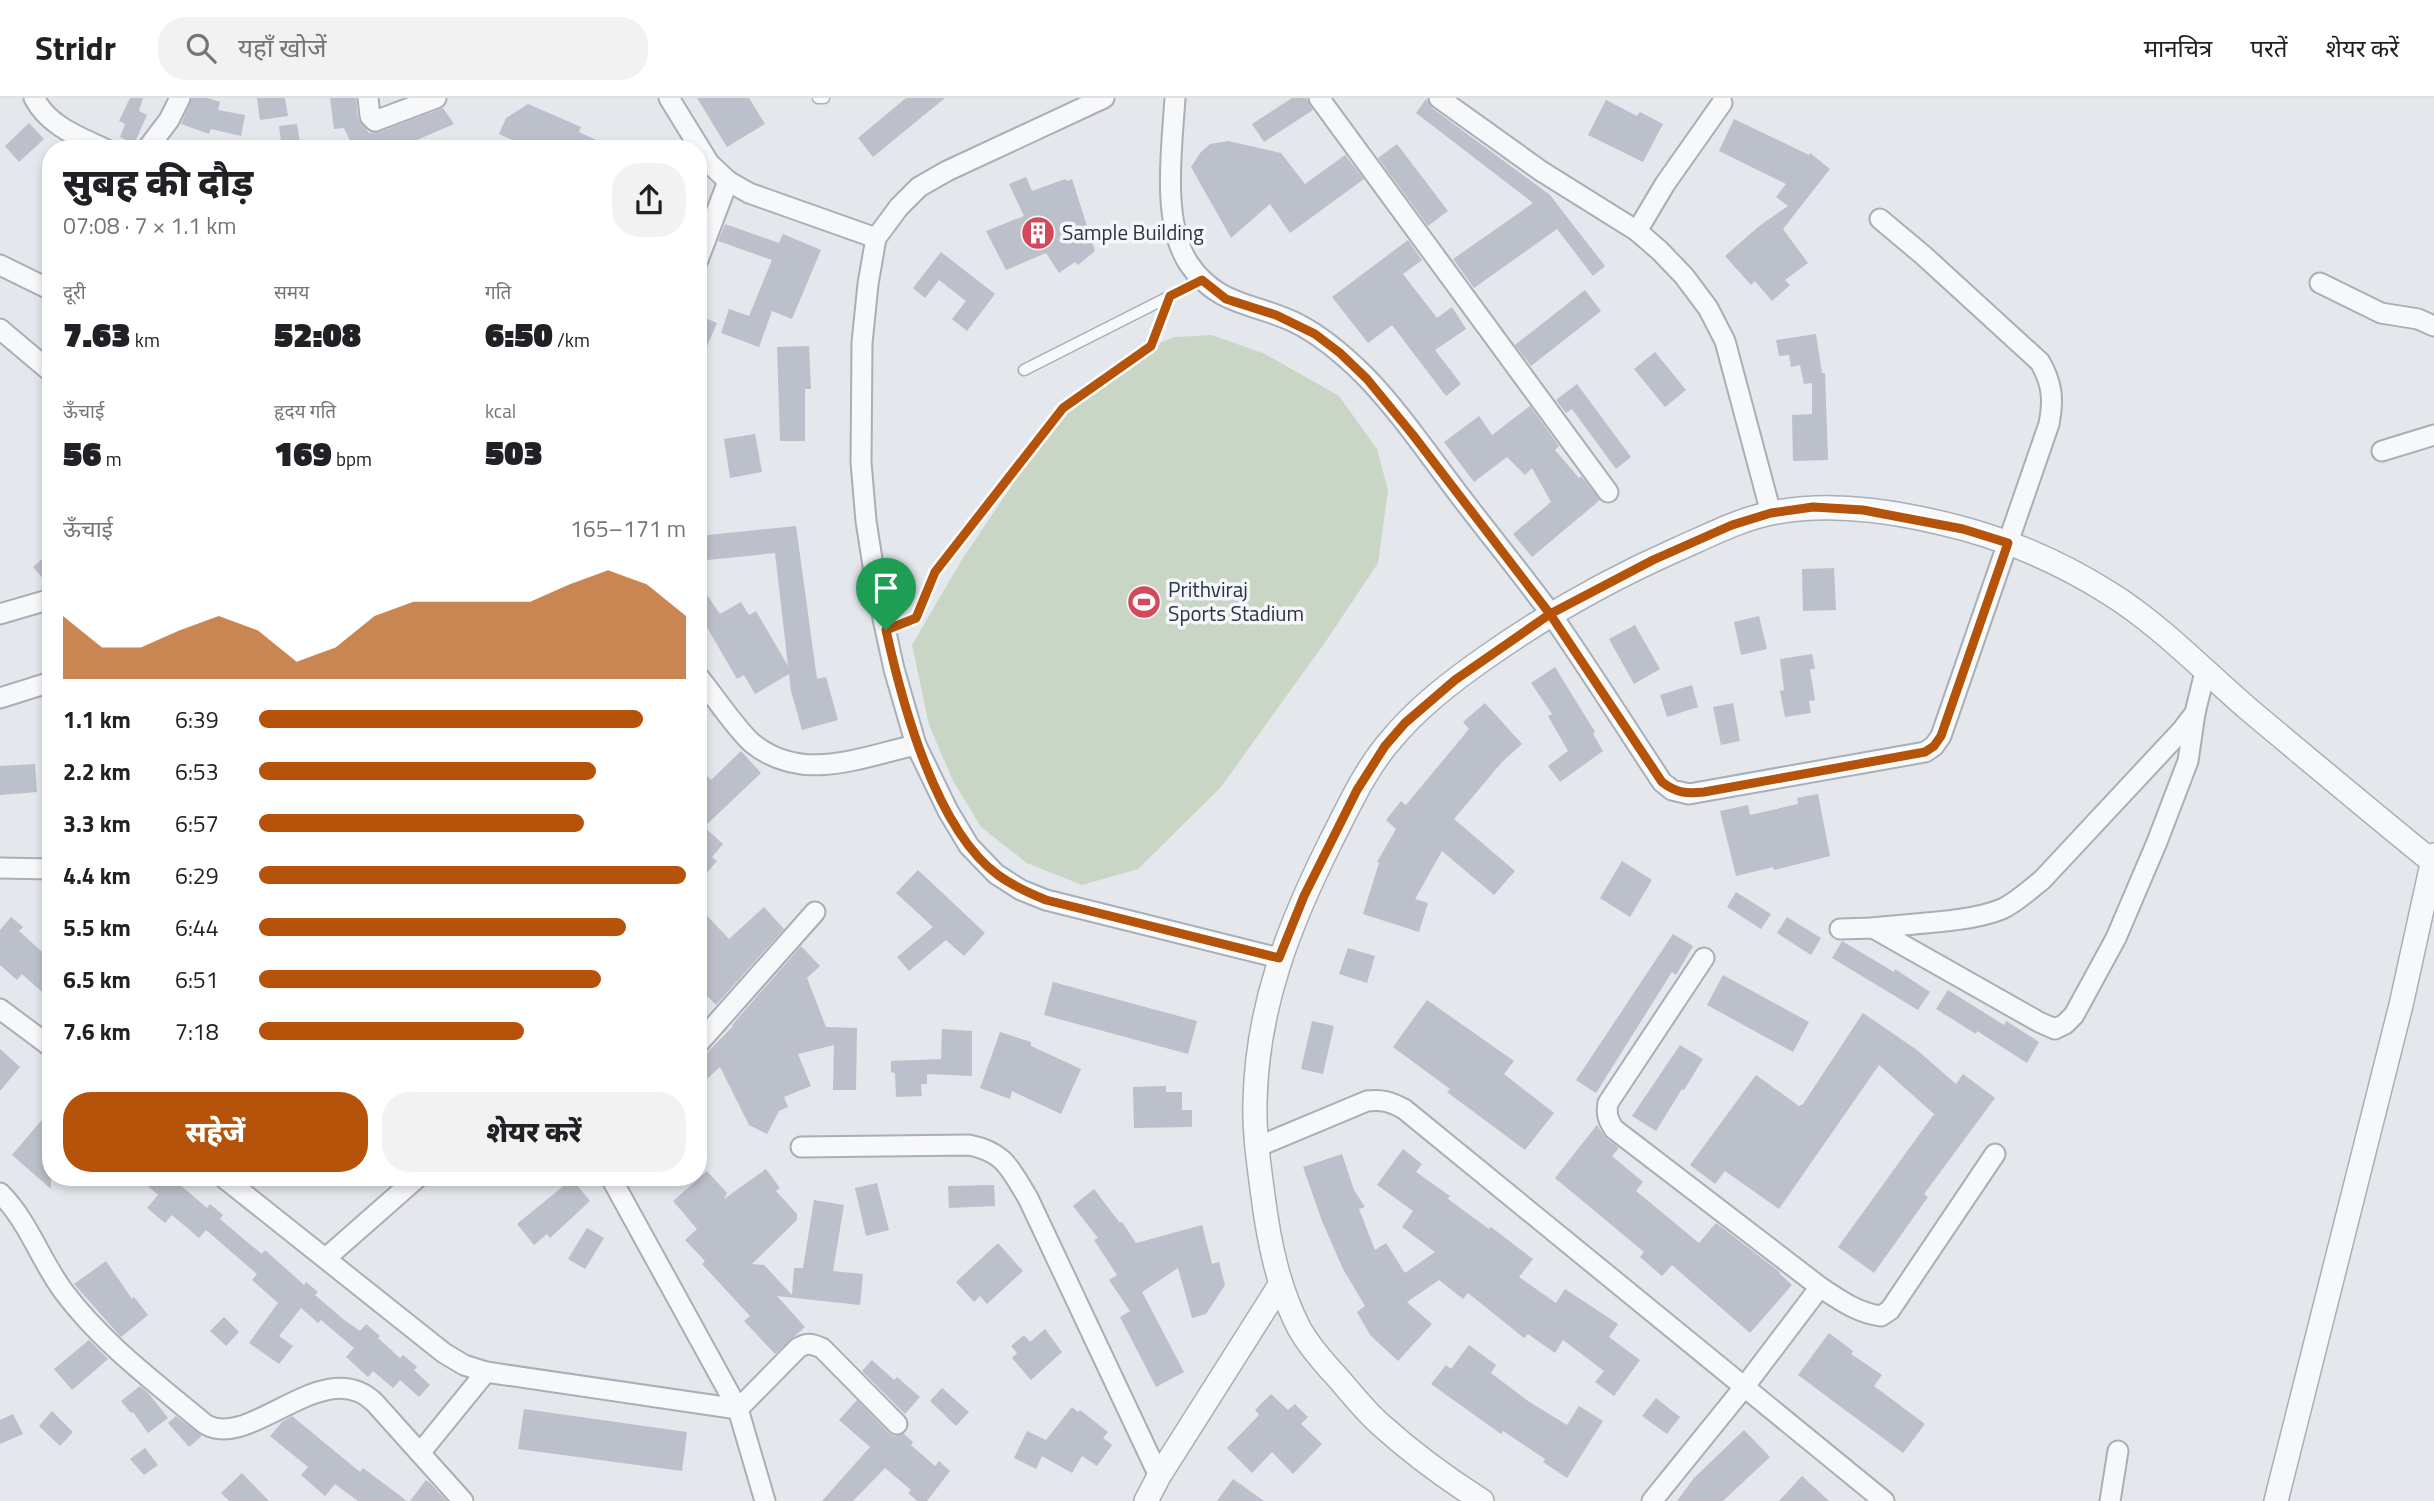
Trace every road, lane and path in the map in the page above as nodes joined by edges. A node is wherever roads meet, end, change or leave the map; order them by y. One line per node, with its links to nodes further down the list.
1 (34, 98): 13 (street)
2 (180, 98): 14 (street)
3 (368, 98): 4 (street)
4 (436, 98)
5 (669, 98): 15 (street)
6 (818, 98): 7 (lane)
7 (824, 98)
8 (1175, 98): 23 (street)
9 (1319, 98): 33 (street)
10 (1089, 101): 21 (street)
11 (1451, 101): 19 (street)
12 (1722, 103): 19 (street)
13 (87, 140)
14 (154, 140)
15 (695, 140)
16 (707, 160): 17 (street)
17 (728, 181): 20 (street); 21 (street)
18 (1880, 219): 35 (street)
19 (1637, 231): 34 (street)
20 (707, 236)
21 (876, 238): 39 (street)
22 (0, 265): 25 (street)
23 (1202, 280): 26 (lane); 38 (street)
24 (2320, 283): 27 (street)
25 (42, 286)
26 (1170, 296): 30 (lane); 39 (lane)
27 (2434, 326)
28 (0, 329): 29 (street)
29 (42, 364)
30 (1024, 370)
31 (2434, 435): 32 (street)
32 (2382, 451)
33 (1608, 492)
34 (1771, 513): 35 (street); 38 (street)
35 (2008, 543): 38 (street); 40 (street)
36 (42, 602): 37 (street)
37 (0, 614)
38 (1550, 614): 52 (street)
39 (886, 630): 45 (street)
40 (2206, 672): 44 (street); 46 (street)
41 (42, 685): 43 (street)
42 (707, 687): 45 (street)
43 (0, 698)
44 (2195, 713): 50 (street); 50 (street)
45 (916, 745): 52 (street)
46 (2434, 860): 81 (street)
47 (0, 868): 48 (street)
48 (42, 869)
49 (815, 912): 55 (street)
50 (1873, 928): 51 (street)
51 (1840, 929)
52 (1279, 958): 58 (street)
53 (1704, 958): 66 (street)
54 (0, 1009): 56 (street)
55 (707, 1034)
56 (42, 1040)
57 (802, 1147): 73 (street)
58 (1256, 1147): 65 (street); 68 (street)
59 (1995, 1154): 66 (street)
60 (234, 1186): 64 (street)
61 (408, 1186): 64 (street)
62 (615, 1186): 69 (street)
63 (0, 1194): 72 (street)
64 (326, 1258): 67 (street)
65 (1280, 1285): 73 (street); 77 (street)
66 (1820, 1287): 68 (street)
67 (486, 1372): 69 (street); 72 (street)
68 (1745, 1386): 78 (street); 79 (street)
69 (738, 1409): 70 (street); 75 (street)
70 (897, 1424)
71 (2118, 1451): 80 (street)
72 (420, 1453): 74 (street)
73 (1159, 1476): 76 (street)
74 (463, 1501)
75 (765, 1501)
76 (1146, 1501)
77 (1482, 1501)
78 (1652, 1501)
79 (1884, 1501)
80 (2110, 1501)
81 (2276, 1501)

